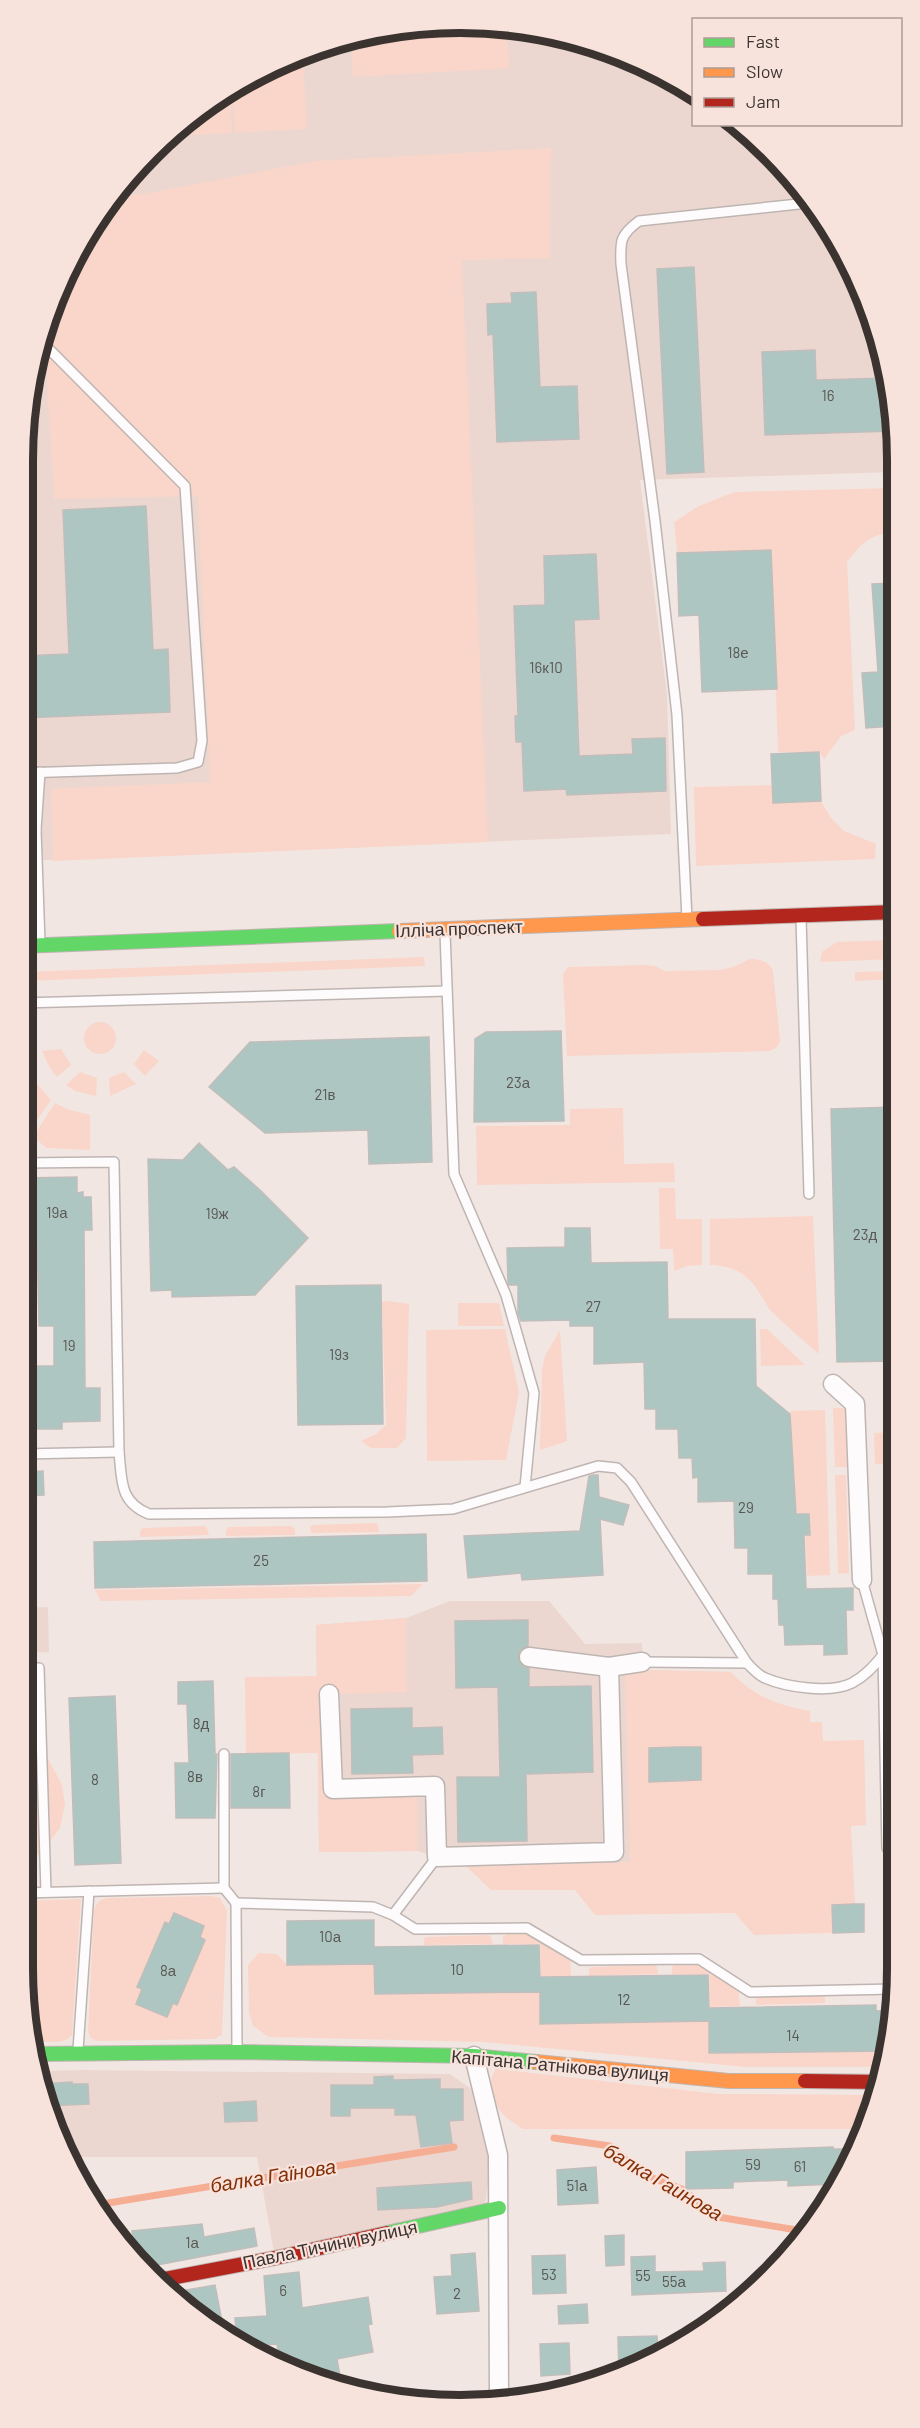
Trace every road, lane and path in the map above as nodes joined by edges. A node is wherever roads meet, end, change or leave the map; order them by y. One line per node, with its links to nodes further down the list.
1 (802, 204): 9 (lane)
2 (48, 348): 4 (lane)
3 (33, 772): 4 (lane)
4 (40, 772): 6 (lane)
5 (33, 830): 6 (lane)
6 (36, 830): 12 (lane)
7 (887, 912): 8 (street, Ілліча проспект)
8 (801, 916): 9 (street, Ілліча проспект); 16 (lane)
9 (687, 920): 10 (street, Ілліча проспект)
10 (445, 930): 12 (street, Ілліча проспект); 13 (lane)
11 (33, 945): 12 (street, Ілліча проспект)
12 (40, 945)
13 (447, 991): 14 (lane); 20 (lane)
14 (33, 1003)
15 (33, 1163): 18 (lane)
16 (809, 1194)
17 (832, 1384): 21 (street)
18 (119, 1452): 19 (lane); 20 (lane)
19 (33, 1454)
20 (525, 1487): 26 (lane)
21 (862, 1580): 23 (lane)
22 (887, 1650): 23 (lane)
23 (883, 1654): 26 (lane); 31 (lane)
24 (529, 1657): 27 (street)
25 (642, 1662): 26 (lane); 27 (street)
26 (747, 1663)
27 (609, 1667): 32 (street)
28 (33, 1668): 35 (lane)
29 (329, 1694): 32 (street)
30 (224, 1754): 33 (lane)
31 (887, 1848)
32 (437, 1857): 38 (lane)
33 (224, 1888): 34 (lane); 37 (lane)
34 (89, 1891): 35 (lane); 42 (lane)
35 (46, 1892): 36 (lane)
36 (33, 1893)
37 (236, 1903): 38 (lane); 40 (lane)
38 (393, 1915): 39 (lane)
39 (886, 1989)
40 (237, 2052): 42 (street, Капітана Ратнікова вулиця); 43 (street, Капітана Ратнікова вулиця)
41 (42, 2054): 42 (street, Капітана Ратнікова вулиця)
42 (77, 2054)
43 (474, 2056): 44 (street, Капітана Ратнікова вулиця); 45 (street)
44 (871, 2082)
45 (499, 2208): 46 (street, Павла Тичини вулиця); 47 (street)
46 (167, 2279)
47 (499, 2393)

